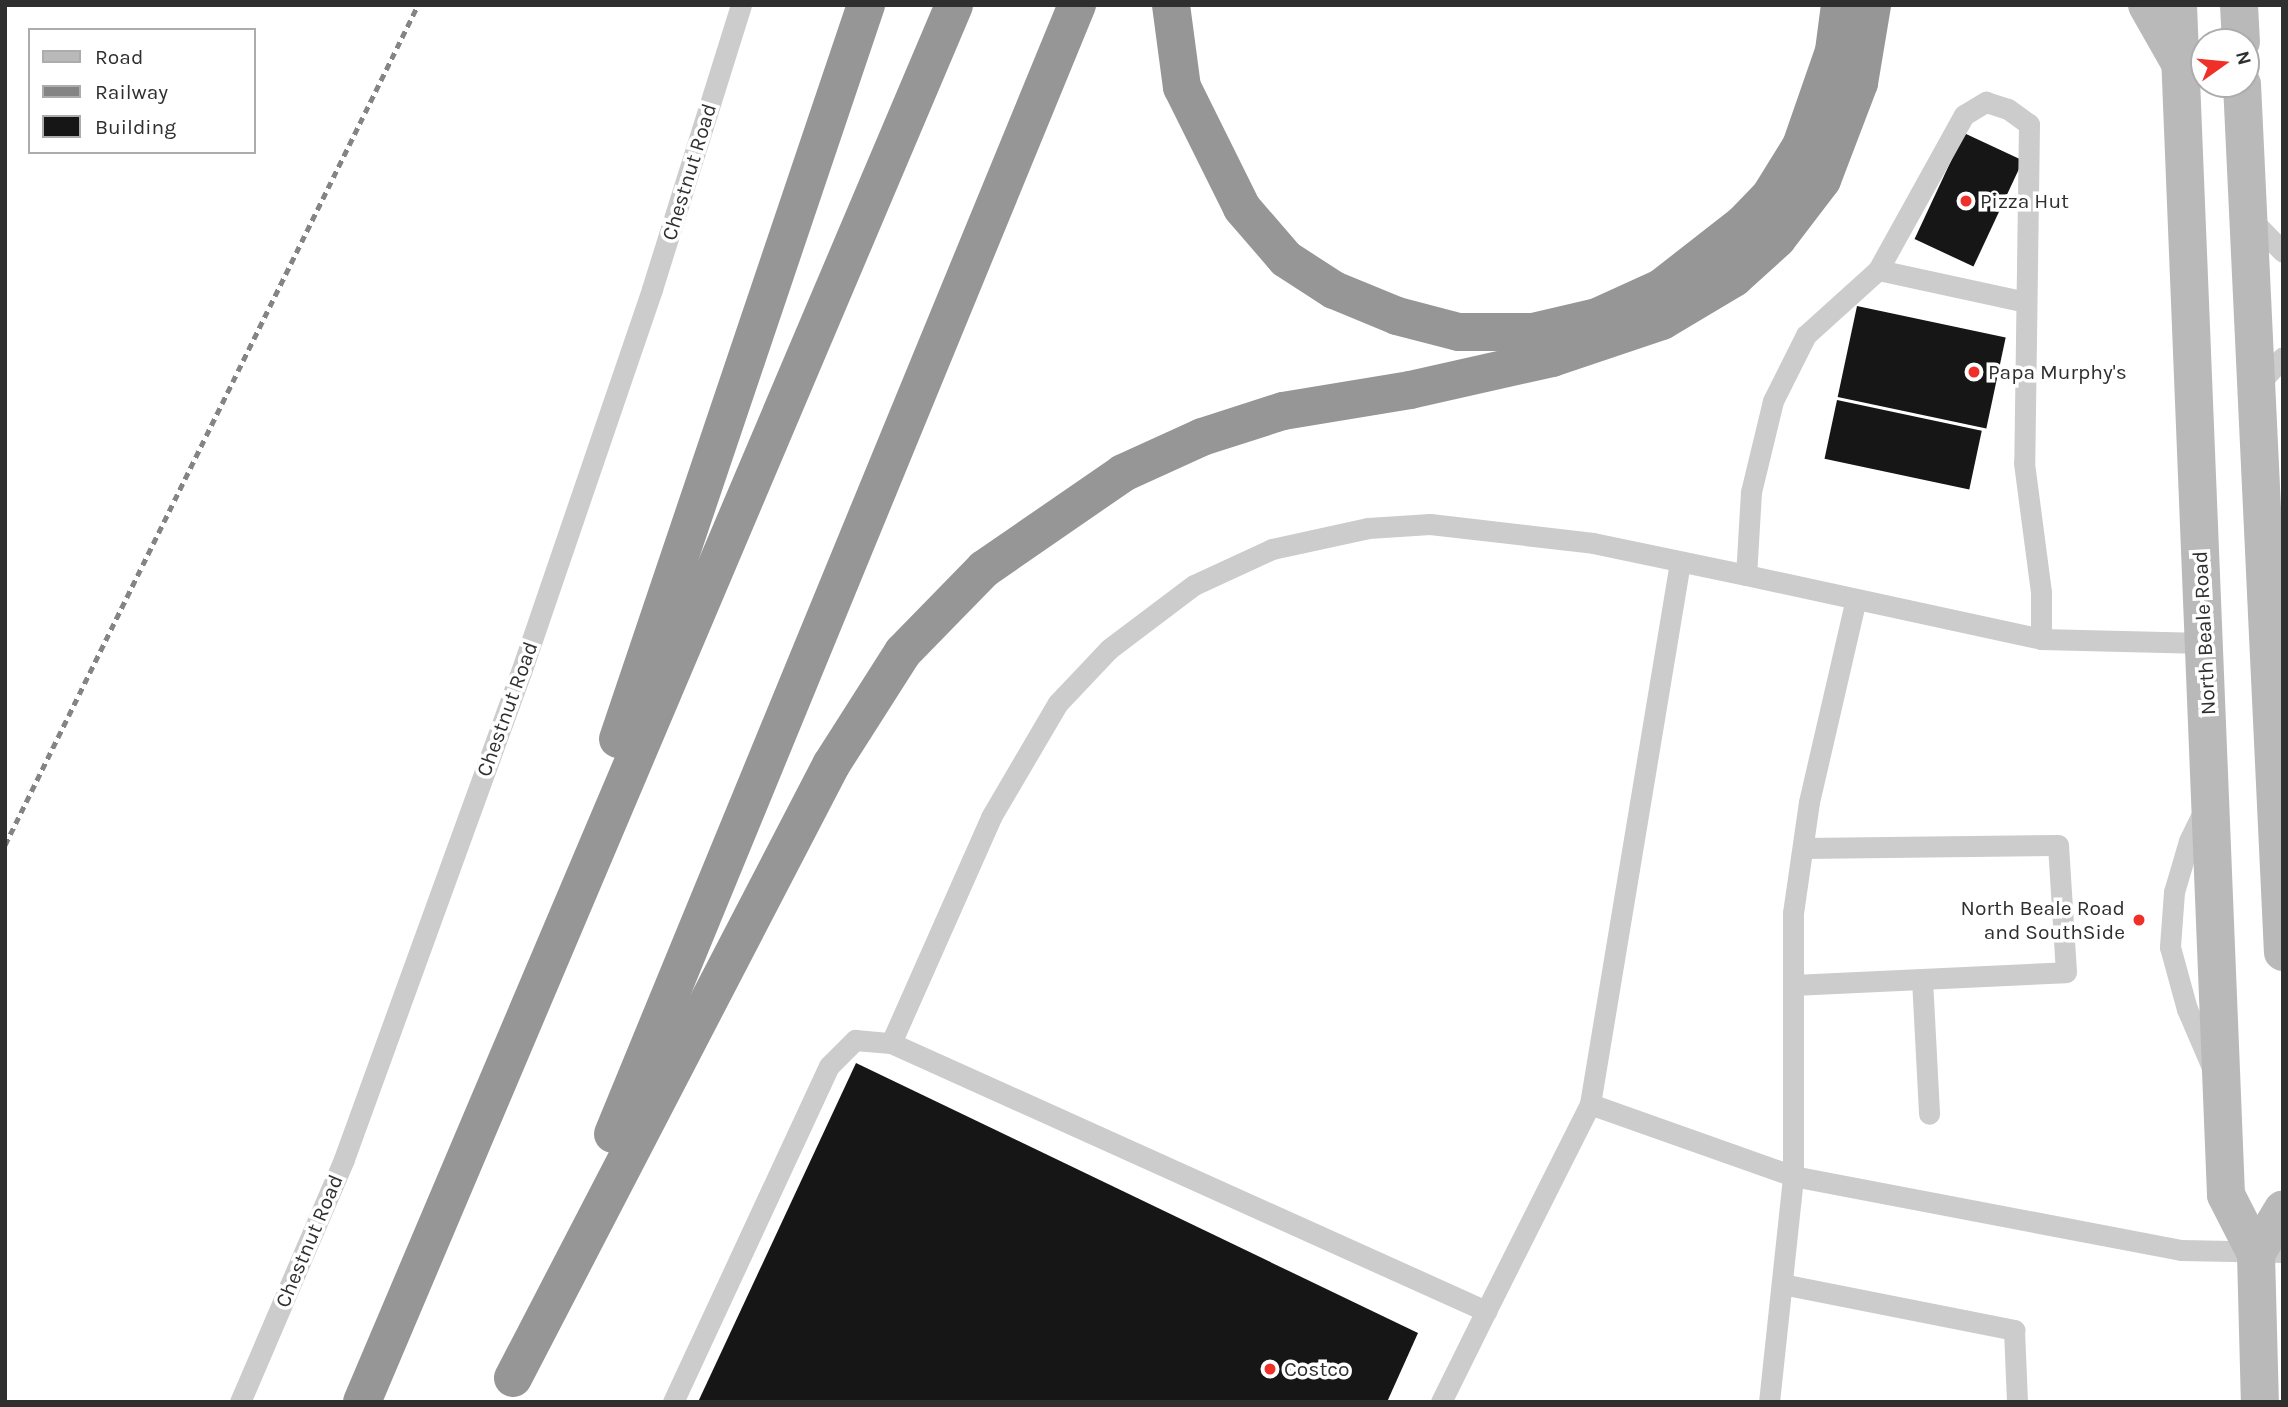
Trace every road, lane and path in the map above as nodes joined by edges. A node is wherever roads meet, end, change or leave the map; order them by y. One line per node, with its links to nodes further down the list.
1 (741, 5): 41 (lane, Chestnut Road)
2 (866, 5): 31 (highway)
3 (954, 5): 31 (highway)
4 (1077, 5): 40 (highway)
5 (1171, 5): 6 (highway)
6 (1840, 5)
7 (1872, 5): 40 (highway)
8 (2147, 5): 12 (main road)
9 (2178, 5): 12 (main road, North Beale Road)
10 (2239, 5): 11 (main road)
11 (2240, 28)
12 (2180, 63): 25 (main road, North Beale Road)
13 (2243, 98): 14 (main road)
14 (2248, 215): 15 (lane); 19 (main road)
15 (2283, 252)
16 (1878, 270): 17 (lane); 17 (lane); 21 (lane)
17 (2025, 302): 23 (lane)
18 (2283, 358): 19 (lane)
19 (2255, 389): 24 (main road)
20 (1680, 562): 21 (lane); 32 (lane); 33 (lane)
21 (1746, 575): 22 (lane)
22 (1856, 599): 23 (lane); 27 (lane)
23 (2041, 639): 25 (lane)
24 (2276, 641): 26 (main road)
25 (2204, 643): 37 (main road, North Beale Road)
26 (2279, 796): 28 (main road)
27 (1803, 848): 29 (lane); 30 (lane)
28 (2283, 952)
29 (1922, 979): 30 (lane); 34 (lane)
30 (1793, 985): 35 (lane)
31 (523, 1022): 42 (highway)
32 (891, 1043): 39 (lane); 43 (lane)
33 (1590, 1104): 35 (lane); 39 (lane)
34 (1929, 1114)
35 (1793, 1176): 37 (lane); 38 (lane)
36 (2283, 1209): 37 (main road)
37 (2269, 1253): 47 (main road, North Beale Road)
38 (1782, 1284): 45 (lane); 46 (lane)
39 (1486, 1311): 44 (lane)
40 (508, 1390)
41 (240, 1402)
42 (362, 1402)
43 (673, 1402)
44 (1441, 1402)
45 (1769, 1402)
46 (2017, 1402)
47 (2260, 1402)

